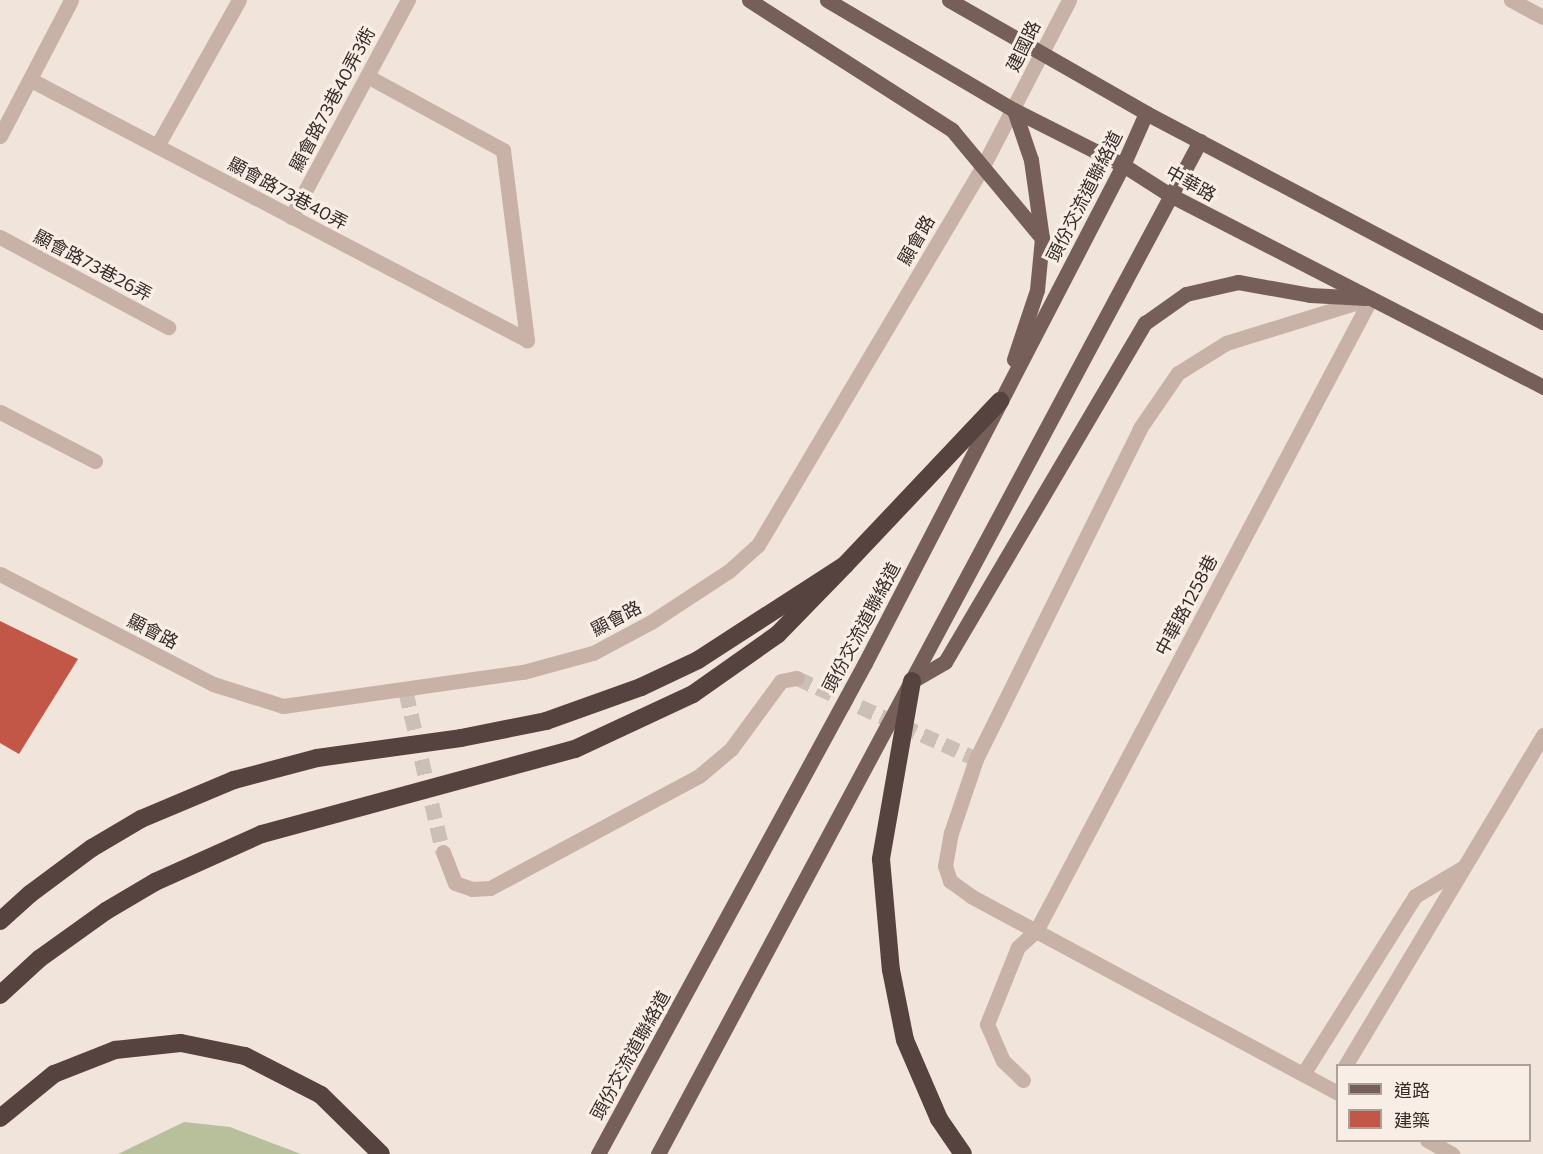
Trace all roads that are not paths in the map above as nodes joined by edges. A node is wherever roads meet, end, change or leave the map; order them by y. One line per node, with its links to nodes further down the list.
1 (71, 0): 12 (street)
2 (239, 0): 17 (street)
3 (408, 0): 11 (street, 顯會路73巷40弄3衖)
4 (749, 0): 19 (main road)
5 (826, 0): 13 (main road, 中華路)
6 (949, 0): 10 (main road)
7 (1069, 0): 10 (street, 建國路)
8 (1511, 0): 9 (street)
9 (1543, 17)
10 (1040, 52): 13 (street, 建國路); 14 (main road)
11 (367, 76): 21 (street, 顯會路73巷40弄3衖); 21 (street, 顯會路73巷40弄)
12 (30, 80): 15 (street); 17 (street, 顯會路73巷40弄)
13 (1014, 110): 18 (main road, 中華路); 19 (street, 顯會路); 23 (main road)
14 (1146, 113): 16 (main road); 18 (main road, 頭份交流道聯絡道)
15 (0, 136)
16 (1200, 141): 20 (main road); 25 (main road)
17 (157, 146): 21 (street, 顯會路73巷40弄)
18 (1123, 165): 20 (main road, 中華路); 28 (main road, 頭份交流道聯絡道)
19 (983, 166): 23 (main road); 32 (street, 顯會路)
20 (1170, 195): 24 (main road, 中華路); 34 (main road)
21 (291, 217)
22 (0, 237): 26 (street, 顯會路73巷26弄)
23 (1042, 238): 28 (main road)
24 (1371, 298): 27 (main road, 中華路); 34 (main road); 39 (street, 中華路1258巷); 39 (street)
25 (1543, 322)
26 (168, 327)
27 (1543, 387)
28 (1000, 401): 31 (highway); 48 (main road, 頭份交流道聯絡道)
29 (0, 411): 30 (street)
30 (95, 461)
31 (846, 564): 38 (highway); 40 (highway, bridge)
32 (0, 574)
33 (797, 678): 36 (street)
34 (912, 681): 49 (main road); 50 (highway)
35 (1543, 735): 37 (street)
36 (443, 852)
37 (1465, 866): 41 (street); 42 (street)
38 (0, 921)
39 (1036, 931): 42 (street); 43 (street, 中華路1258巷)
40 (0, 995)
41 (1346, 1064)
42 (1303, 1074): 44 (street)
43 (1023, 1080)
44 (1335, 1087)
45 (0, 1118): 47 (highway)
46 (1431, 1142): 51 (street)
47 (381, 1154)
48 (598, 1154)
49 (658, 1154)
50 (963, 1154)
51 (1452, 1154)

